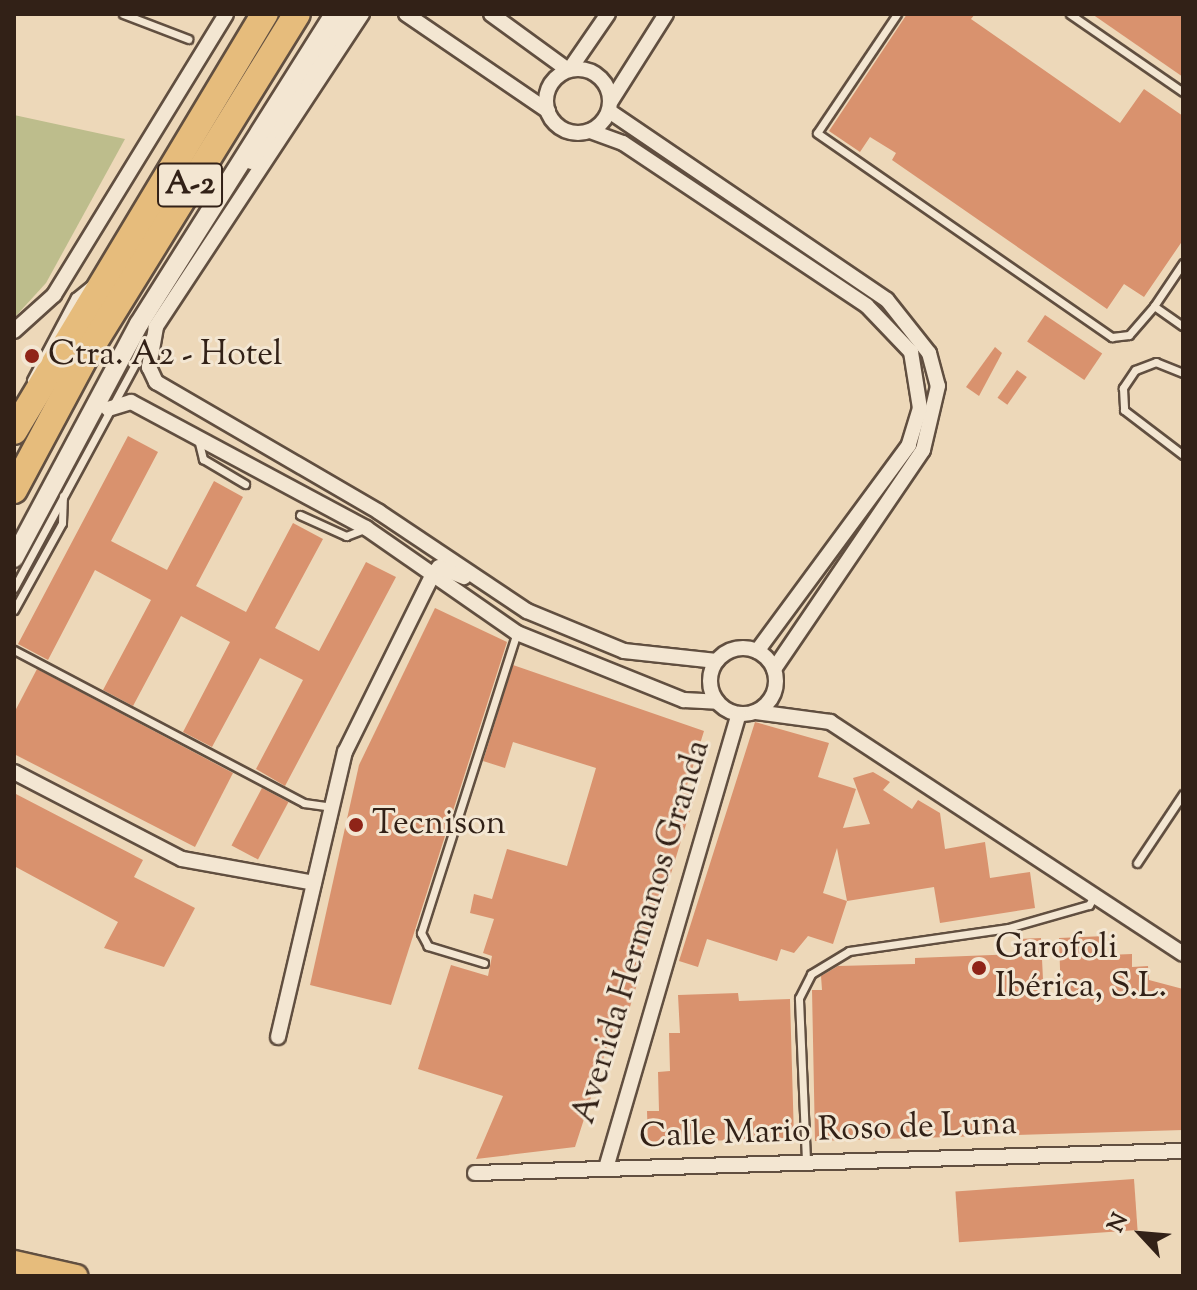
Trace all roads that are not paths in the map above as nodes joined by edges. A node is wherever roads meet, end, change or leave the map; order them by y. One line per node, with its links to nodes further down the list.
1 (123, 14): 16 (lane)
2 (226, 14): 27 (street)
3 (265, 14): 30 (highway, A-2)
4 (297, 14): 34 (highway, A-2)
5 (334, 14): 25 (street)
6 (348, 14): 25 (street)
7 (362, 14): 17 (street)
8 (372, 14): 17 (street)
9 (406, 14): 15 (street)
10 (491, 14): 18 (street)
11 (608, 14): 18 (street)
12 (666, 14): 20 (street)
13 (897, 14): 24 (lane)
14 (1070, 14): 19 (lane)
15 (418, 18): 21 (street)
16 (188, 39)
17 (344, 42): 25 (street)
18 (569, 70): 20 (street); 21 (street)
19 (1183, 92)
20 (610, 106): 22 (street); 47 (street)
21 (548, 111): 22 (street)
22 (590, 131): 45 (street)
23 (1183, 263): 24 (lane)
24 (1154, 306): 26 (lane)
25 (148, 325): 29 (lane); 38 (street); 40 (street)
26 (1183, 326)
27 (14, 331)
28 (1183, 373): 32 (lane)
29 (108, 409): 31 (street); 35 (lane)
30 (16, 428)
31 (197, 437): 33 (lane); 37 (street)
32 (1183, 455)
33 (245, 484)
34 (14, 490)
35 (63, 493): 41 (lane); 42 (lane)
36 (300, 515): 37 (lane)
37 (366, 528): 39 (street)
38 (14, 558)
39 (432, 576): 40 (street); 43 (street); 55 (street)
40 (487, 586): 46 (street)
41 (14, 588)
42 (14, 610)
43 (517, 633): 49 (street); 60 (lane)
44 (14, 650): 55 (lane)
45 (757, 651): 46 (street); 47 (street)
46 (716, 661): 49 (street)
47 (774, 669): 48 (street)
48 (775, 688): 50 (street); 52 (street)
49 (717, 702): 51 (street)
50 (756, 712): 51 (street); 52 (street)
51 (739, 714): 64 (street, Avenida Hermanos Granda)
52 (800, 715): 58 (street)
53 (14, 772): 57 (street)
54 (1183, 794): 56 (lane)
55 (331, 807): 57 (street)
56 (1137, 863)
57 (314, 883): 61 (street)
58 (1094, 896): 59 (street); 63 (lane)
59 (1183, 954)
60 (484, 963)
61 (278, 1037)
62 (1183, 1151): 63 (street, Calle Mario Roso de Luna)
63 (806, 1160): 64 (street, Calle Mario Roso de Luna)
64 (606, 1168): 65 (street, Calle Mario Roso de Luna)
65 (475, 1173)
66 (14, 1262): 67 (highway)
67 (76, 1276)

